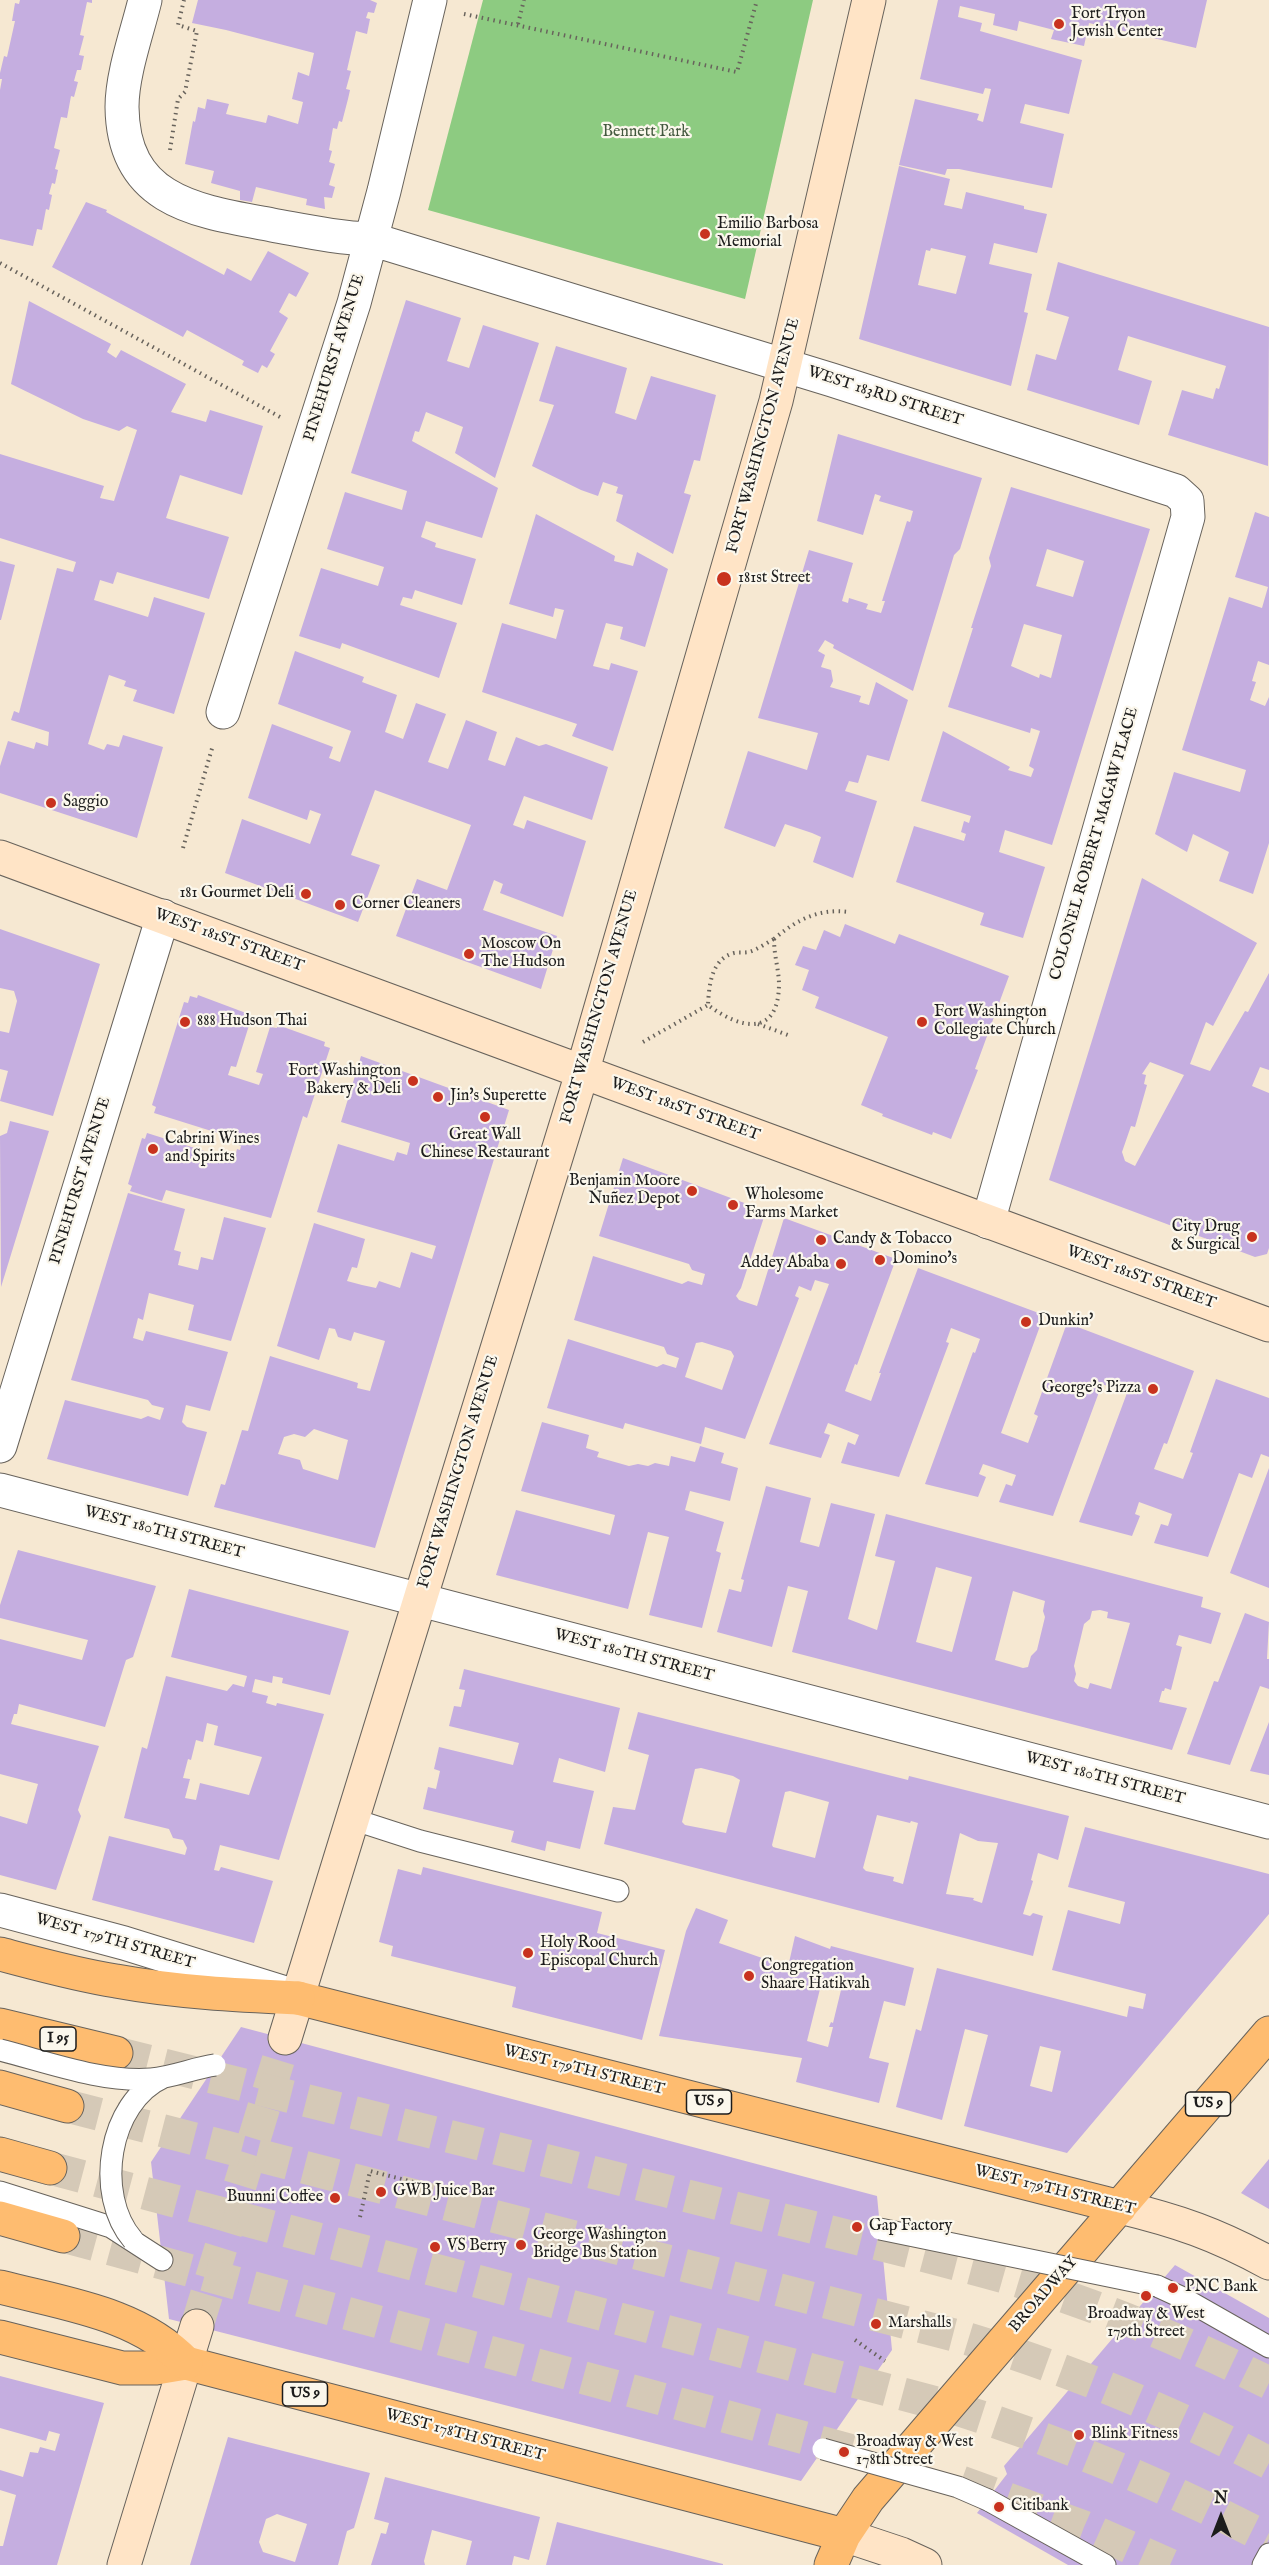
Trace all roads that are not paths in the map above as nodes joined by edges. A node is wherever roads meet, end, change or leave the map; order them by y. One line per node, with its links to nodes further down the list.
1 (145, 0): 4 (street, WEST 183RD STREET)
2 (430, 0): 4 (street, PINEHURST AVENUE)
3 (869, 0): 5 (main road, FORT WASHINGTON AVENUE)
4 (371, 239): 5 (street, WEST 183RD STREET); 7 (street, PINEHURST AVENUE)
5 (785, 366): 6 (street, WEST 183RD STREET); 10 (main road, FORT WASHINGTON AVENUE)
6 (1187, 501): 11 (street, COLONEL ROBERT MAGAW PLACE)
7 (223, 712)
8 (0, 857): 9 (main road, WEST 181ST STREET)
9 (163, 916): 10 (main road, WEST 181ST STREET); 13 (street, PINEHURST AVENUE)
10 (582, 1072): 11 (main road, WEST 181ST STREET); 15 (main road, FORT WASHINGTON AVENUE)
11 (988, 1222): 12 (main road, WEST 181ST STREET)
12 (1269, 1325)
13 (0, 1446)
14 (0, 1490): 15 (street, WEST 180TH STREET)
15 (420, 1600): 16 (main road, FORT WASHINGTON AVENUE); 17 (street, WEST 180TH STREET)
16 (352, 1819): 18 (lane); 21 (main road, FORT WASHINGTON AVENUE)
17 (1269, 1822)
18 (618, 1891)
19 (0, 1910): 21 (street, WEST 179TH STREET)
20 (0, 1954): 21 (main road, US 9)
21 (298, 1998): 24 (main road, FORT WASHINGTON AVENUE); 34 (main road, WEST 179TH STREET / US 9)
22 (0, 2025): 26 (main road, I 95)
23 (1269, 2033): 34 (main road, BROADWAY / US 9)
24 (285, 2038)
25 (0, 2050): 28 (lane, bridge)
26 (116, 2054)
27 (215, 2064): 28 (lane, bridge)
28 (167, 2076): 38 (lane, bridge)
29 (0, 2087): 30 (main road)
30 (68, 2106)
31 (0, 2154): 32 (main road)
32 (50, 2168)
33 (0, 2192): 38 (lane)
34 (1120, 2207): 40 (main road, WEST 179TH STREET); 47 (main road, BROADWAY / US 9)
35 (0, 2218): 36 (main road)
36 (0, 2222)
37 (880, 2229): 44 (lane, bridge)
38 (133, 2240): 39 (lane)
39 (162, 2260)
40 (1269, 2263)
41 (0, 2286): 45 (main road, US 9)
42 (197, 2326): 45 (main road)
43 (0, 2337): 45 (main road, WEST 178TH STREET / US 9)
44 (1269, 2347)
45 (186, 2363): 47 (main road, WEST 178TH STREET / US 9); 49 (main road)
46 (823, 2450): 52 (lane, bridge)
47 (844, 2535): 50 (main road, BROADWAY); 51 (main road, WEST 178TH STREET)
48 (1269, 2554): 53 (lane)
49 (124, 2565)
50 (831, 2565)
51 (925, 2565)
52 (1105, 2565)
53 (1263, 2565)

